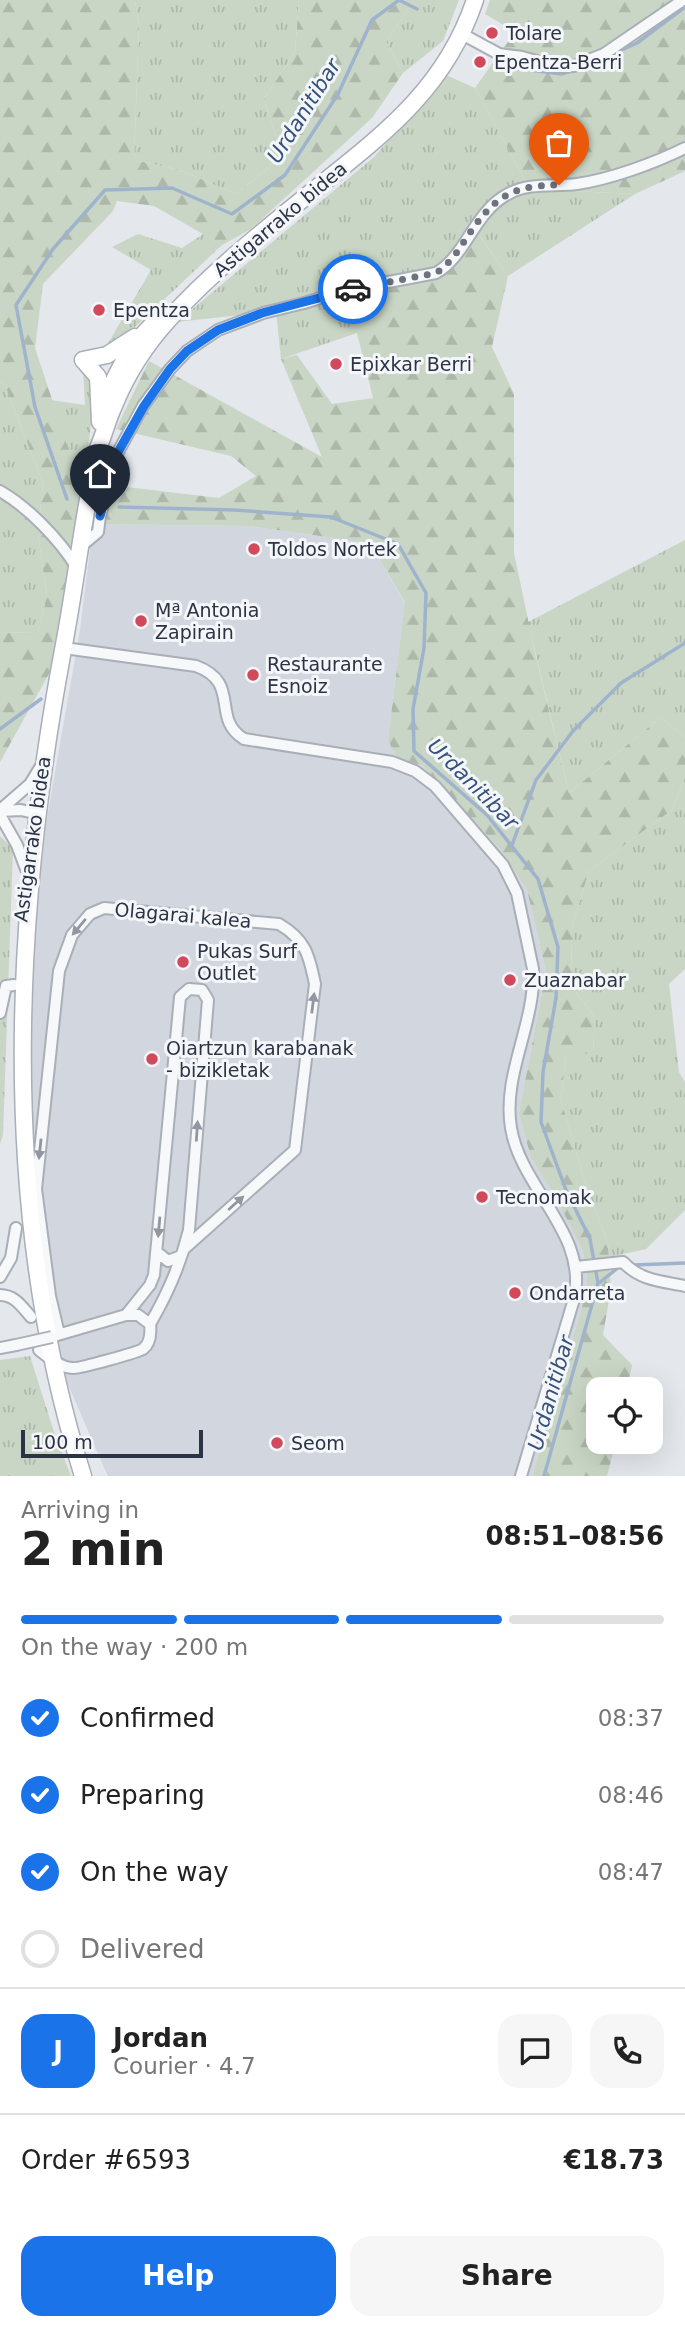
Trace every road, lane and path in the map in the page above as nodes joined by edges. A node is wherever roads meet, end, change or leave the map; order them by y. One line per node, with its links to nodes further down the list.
1 (475, 0): 3 (main road, Astigarrako bidea)
2 (683, 0): 3 (street)
3 (462, 34): 5 (main road, Astigarrako bidea)
4 (685, 148): 11 (street)
5 (201, 286): 6 (main road, Astigarrako bidea); 7 (main road, Astigarrako bidea)
6 (151, 325): 8 (main road, Astigarrako bidea); 9 (main road)
7 (135, 365): 8 (main road); 9 (main road, Astigarrako bidea)
8 (112, 372): 9 (main road, Astigarrako bidea)
9 (104, 421): 10 (main road, Astigarrako bidea)
10 (93, 468): 11 (street); 13 (main road, Astigarrako bidea)
11 (112, 471): 13 (street)
12 (0, 491): 14 (street)
13 (80, 547): 14 (main road, Astigarrako bidea)
14 (77, 568): 15 (main road, Astigarrako bidea)
15 (64, 648): 16 (main road, Astigarrako bidea); 28 (street)
16 (43, 764): 17 (street); 18 (main road, Astigarrako bidea)
17 (0, 812): 18 (street); 19 (street)
18 (34, 813): 19 (main road, Astigarrako bidea)
19 (26, 869): 20 (main road, Astigarrako bidea)
20 (14, 985): 21 (street); 22 (main road, Astigarrako bidea)
21 (0, 1013)
22 (9, 1133)
23 (10, 1158): 24 (main road)
24 (12, 1181)
25 (15, 1222): 29 (street); 33 (main road)
26 (157, 1252): 27 (street); 27 (street, Olagarai kalea, one-way to 26); 32 (street, Olagarai kalea)
27 (183, 1252): 34 (street, Olagarai kalea); 35 (street, Olagarai kalea, one-way to 35)
28 (581, 1267): 30 (street); 40 (street)
29 (0, 1278)
30 (685, 1286)
31 (0, 1295): 33 (street)
32 (126, 1315): 34 (street); 35 (street)
33 (32, 1317): 37 (main road)
34 (150, 1324): 38 (street, Olagarai kalea)
35 (56, 1335): 36 (street, bridge)
36 (0, 1348)
37 (39, 1350): 38 (street); 39 (main road)
38 (72, 1368): 39 (street)
39 (81, 1472)
40 (521, 1476)

